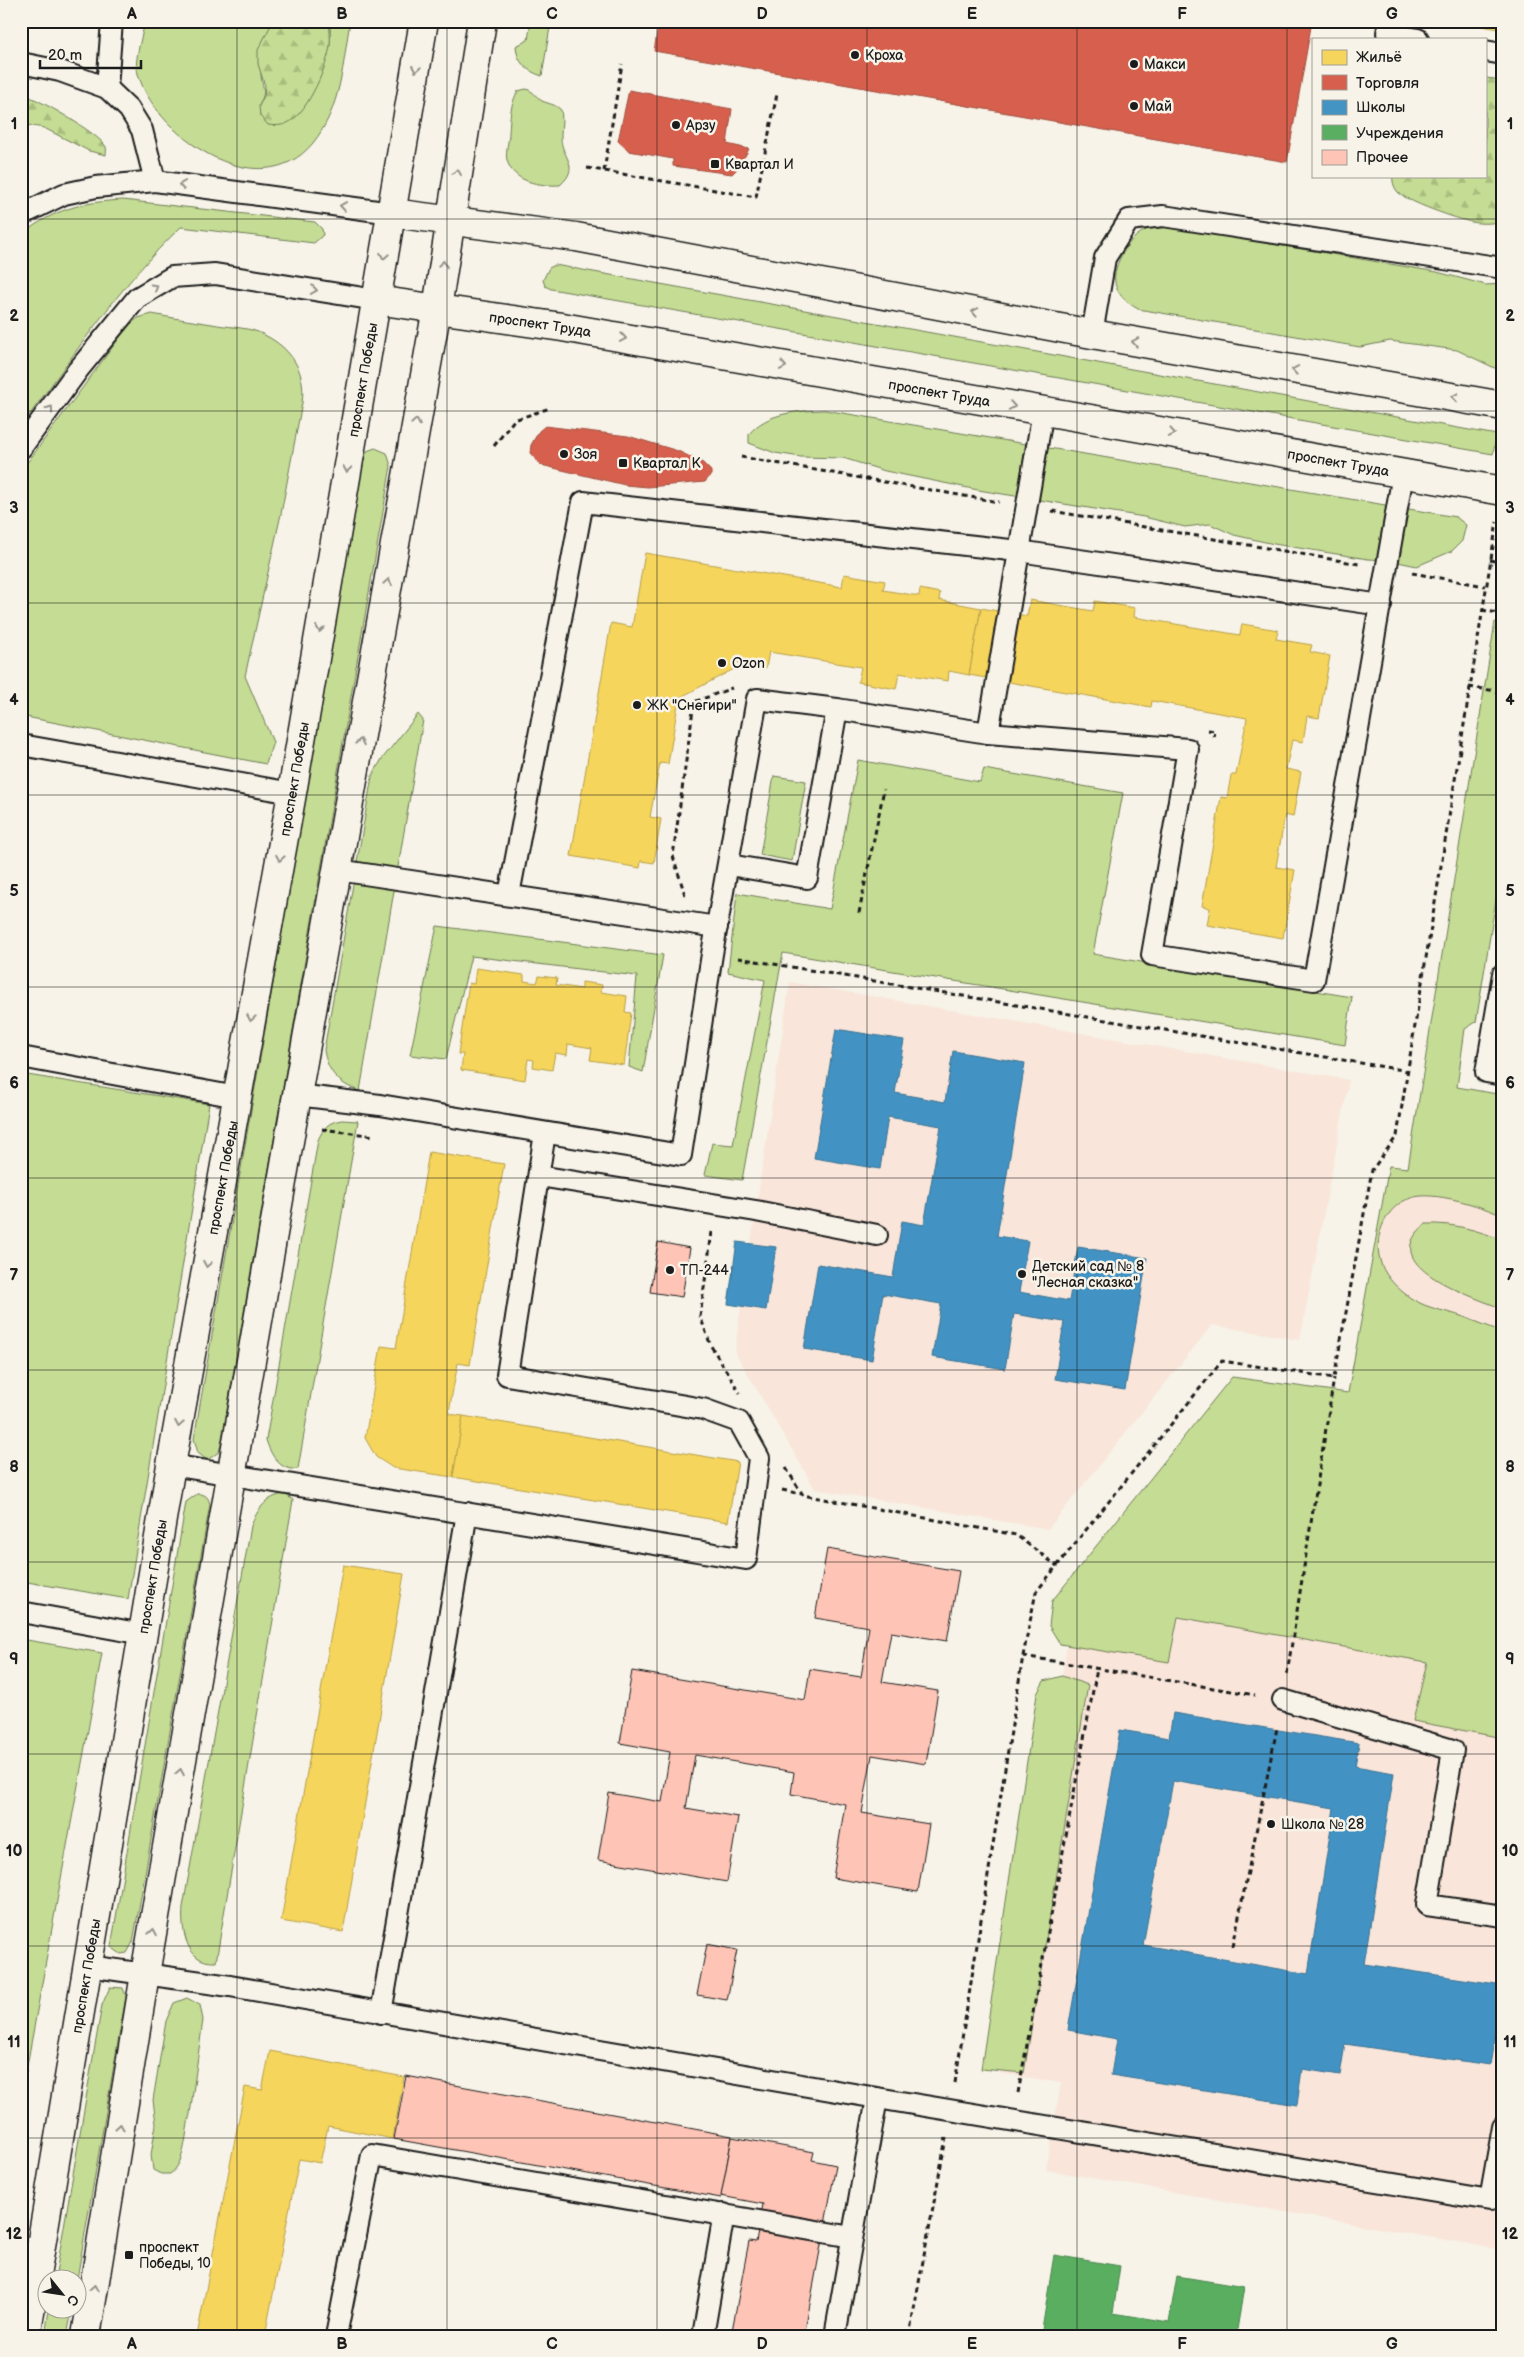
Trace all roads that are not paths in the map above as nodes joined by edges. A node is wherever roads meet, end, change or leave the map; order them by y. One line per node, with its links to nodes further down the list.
1 (112, 21): 9 (lane)
2 (424, 21): 11 (main road, проспект Победы, one-way to 11)
3 (482, 21): 13 (main road, one-way to 3)
4 (1389, 21): 5 (lane)
5 (1413, 38)
6 (1486, 51): 7 (lane)
7 (1503, 54)
8 (21, 63): 9 (lane)
9 (107, 88): 10 (lane)
10 (155, 181): 11 (lane, one-way to 10); 12 (lane)
11 (392, 212): 13 (main road); 15 (main road, проспект Победы, one-way to 15)
12 (21, 214)
13 (450, 220): 16 (main road, one-way to 13); 17 (main road, one-way to 13)
14 (1503, 268): 17 (lane)
15 (376, 300): 16 (main road, проспект Труда); 20 (lane, one-way to 15); 28 (main road, проспект Победы, one-way to 28)
16 (437, 308): 19 (main road, проспект Труда, one-way to 19); 30 (main road, one-way to 16)
17 (1092, 334): 18 (main road, one-way to 17)
18 (1503, 406)
19 (1043, 411): 21 (main road, проспект Труда, one-way to 21); 23 (lane)
20 (21, 448)
21 (1403, 474): 22 (main road, проспект Труда); 24 (lane)
22 (1503, 491)
23 (1019, 551): 24 (lane); 26 (lane); 31 (lane)
24 (1380, 605): 26 (lane)
25 (837, 709): 26 (lane); 29 (lane); 29 (lane)
26 (988, 733)
27 (21, 745): 28 (lane)
28 (292, 793): 37 (main road, проспект Победы, one-way to 37)
29 (729, 866): 32 (lane)
30 (338, 870): 31 (lane); 36 (main road)
31 (509, 896): 32 (lane)
32 (717, 927): 38 (lane)
33 (1503, 974): 35 (lane)
34 (21, 1057): 37 (lane)
35 (1503, 1075)
36 (297, 1095): 38 (lane); 42 (main road)
37 (237, 1096): 41 (main road, проспект Победы, one-way to 41)
38 (546, 1133): 39 (lane)
39 (540, 1176): 40 (lane); 43 (lane)
40 (877, 1235)
41 (171, 1465): 42 (lane); 45 (main road, проспект Победы)
42 (232, 1474): 43 (lane); 49 (main road, one-way to 42)
43 (467, 1513): 50 (lane)
44 (21, 1612): 45 (lane)
45 (142, 1634): 48 (main road, проспект Победы)
46 (1283, 1700): 47 (lane)
47 (1503, 1916)
48 (88, 1966): 49 (lane); 55 (main road, проспект Победы)
49 (145, 1974): 50 (lane); 56 (main road, one-way to 49)
50 (380, 2013): 51 (lane)
51 (877, 2098): 52 (lane); 54 (lane)
52 (1503, 2127)
53 (724, 2214): 54 (lane); 57 (lane); 58 (lane)
54 (852, 2237): 59 (lane)
55 (26, 2336)
56 (86, 2336)
57 (336, 2336)
58 (703, 2336)
59 (835, 2336)

